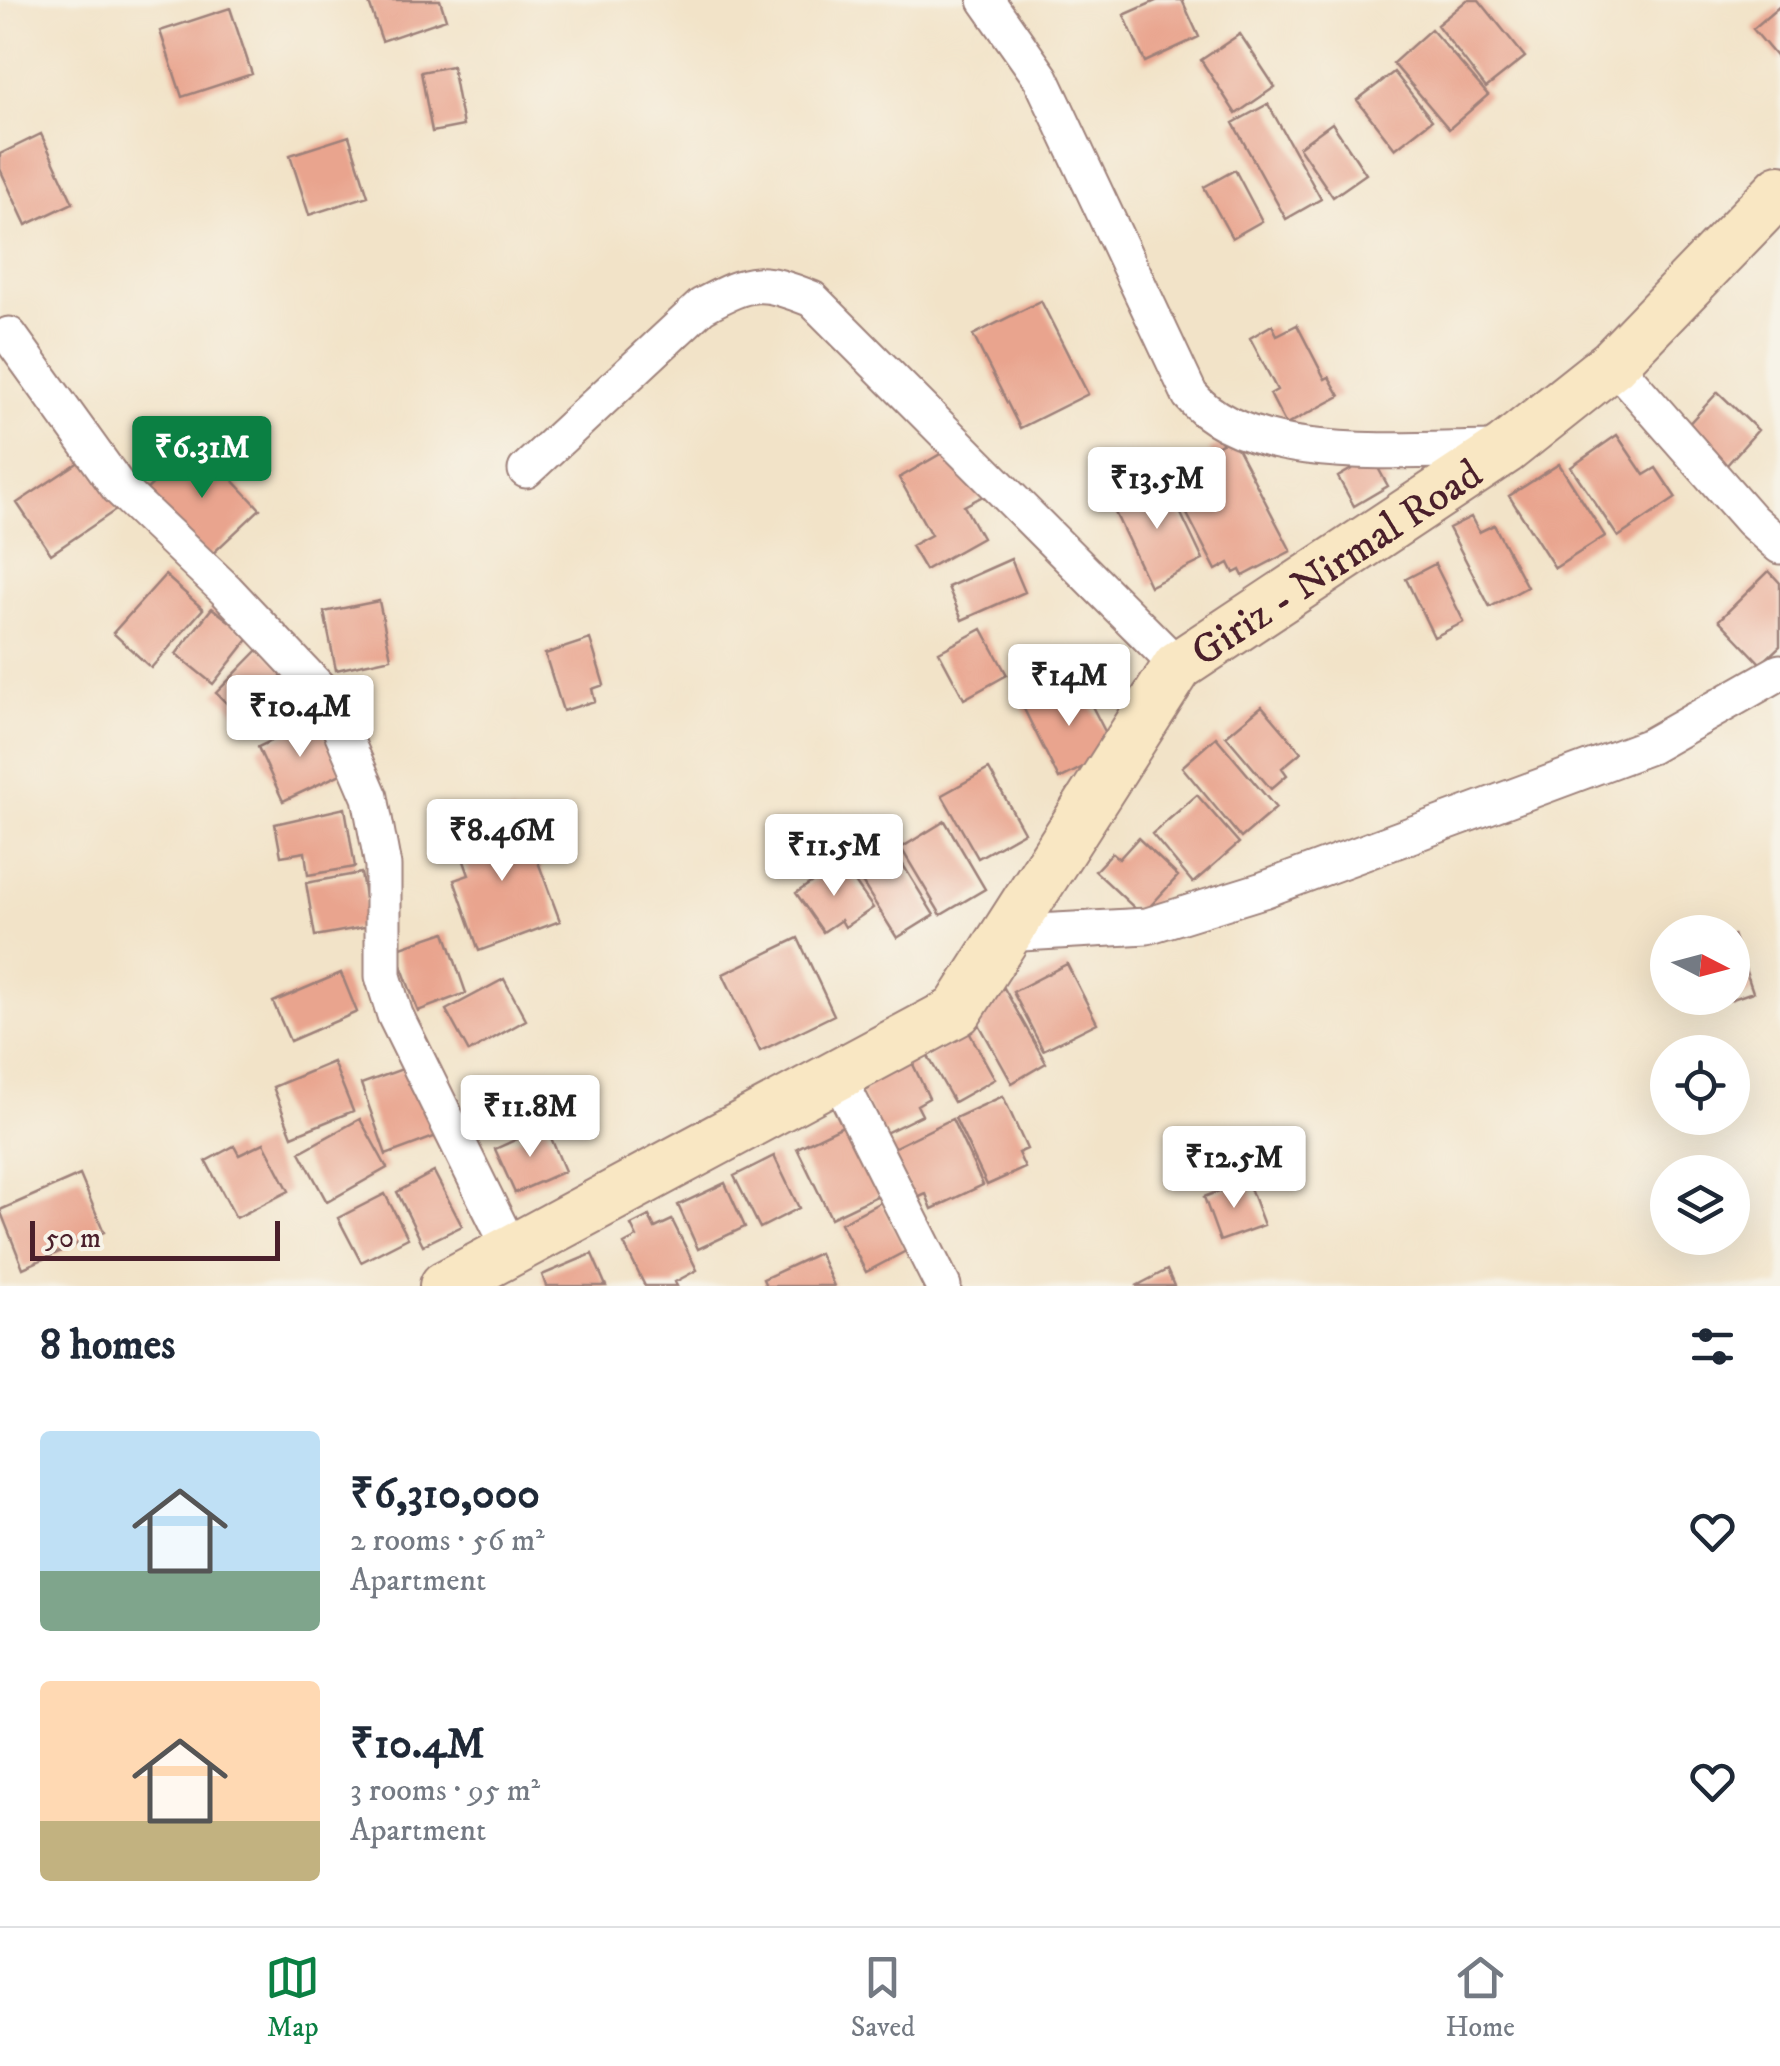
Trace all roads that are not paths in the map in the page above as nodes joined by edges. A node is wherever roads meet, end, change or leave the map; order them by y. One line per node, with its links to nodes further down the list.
1 (986, 0): 5 (street)
2 (1780, 190): 4 (main road, Giriz - Nirmal Road)
3 (9, 335): 12 (street)
4 (1613, 362): 5 (main road, Giriz - Nirmal Road); 7 (street)
5 (1505, 449): 8 (main road, Giriz - Nirmal Road)
6 (526, 470): 8 (street)
7 (1780, 546)
8 (1178, 666): 10 (main road, Giriz - Nirmal Road)
9 (1780, 672): 10 (street)
10 (1003, 934): 11 (main road, Giriz - Nirmal Road)
11 (838, 1077): 12 (main road, Giriz - Nirmal Road); 14 (street)
12 (510, 1248): 13 (main road, Giriz - Nirmal Road)
13 (445, 1286)
14 (943, 1286)

